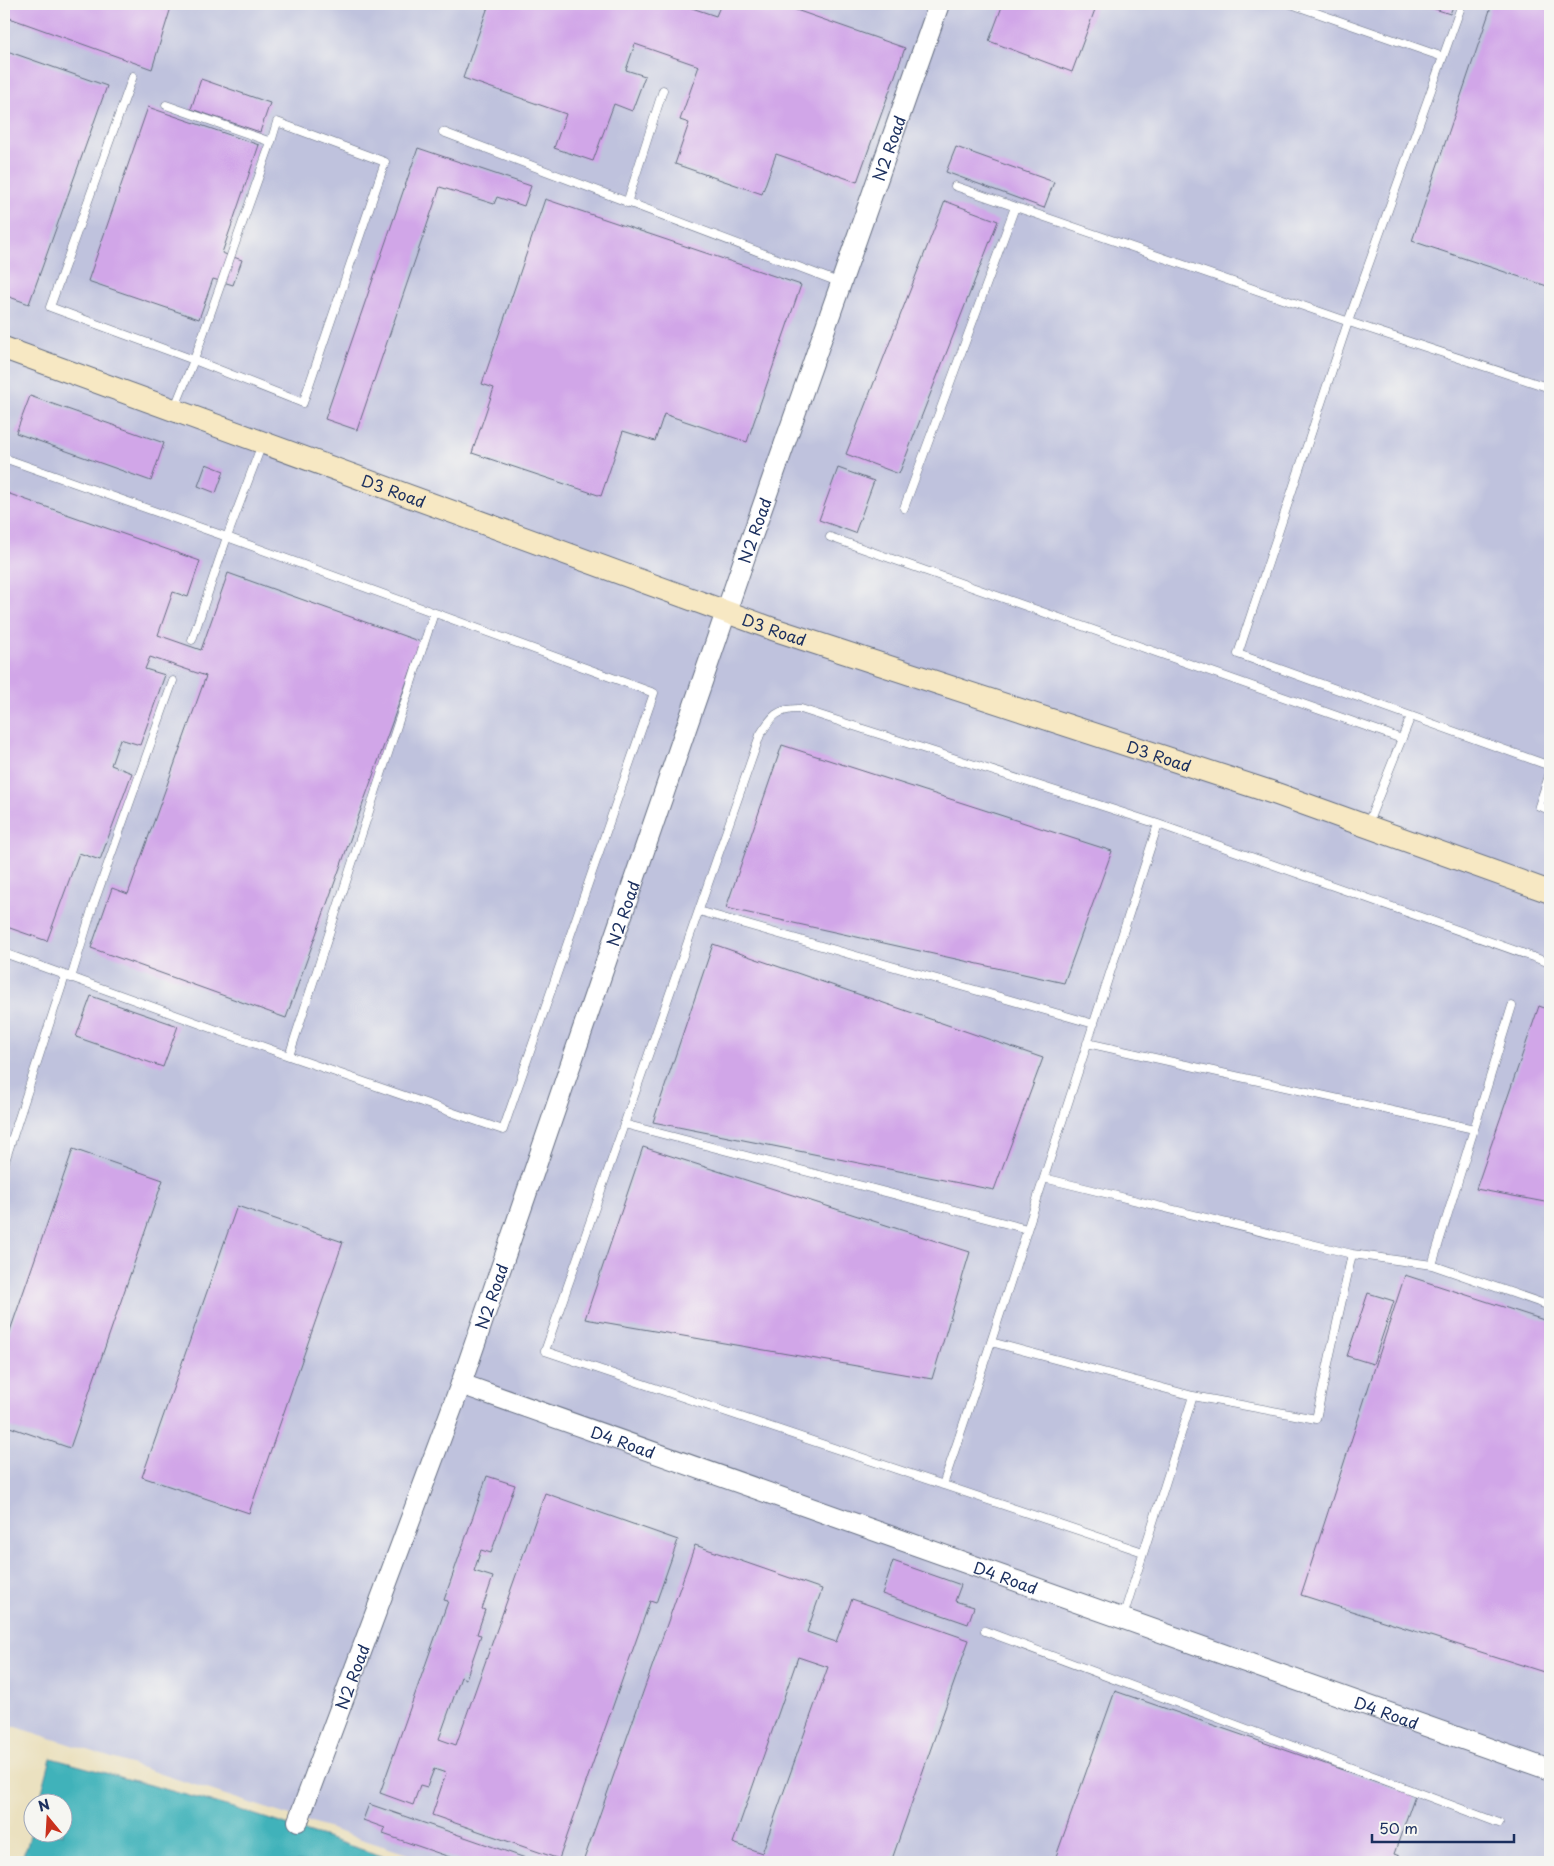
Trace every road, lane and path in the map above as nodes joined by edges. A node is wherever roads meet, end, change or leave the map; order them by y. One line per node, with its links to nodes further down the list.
1 (940, 4): 13 (street, N2 Road)
2 (1291, 4): 4 (lane)
3 (1462, 4): 4 (lane)
4 (1443, 57): 14 (lane)
5 (133, 76): 16 (lane)
6 (663, 90): 11 (lane)
7 (166, 106): 9 (lane)
8 (443, 132): 11 (lane)
9 (271, 142): 16 (lane); 16 (lane)
10 (955, 186): 12 (lane)
11 (627, 203): 13 (lane)
12 (1015, 207): 14 (lane); 21 (lane)
13 (841, 283): 24 (street, N2 Road)
14 (1348, 322): 17 (lane); 28 (lane)
15 (4, 348): 18 (main road, D3 Road)
16 (194, 360): 18 (lane)
17 (1550, 388)
18 (174, 410): 19 (main road, D3 Road)
19 (263, 442): 22 (lane); 24 (main road, D3 Road)
20 (4, 458): 22 (lane)
21 (904, 508)
22 (227, 537): 25 (lane); 26 (lane)
23 (830, 537): 29 (lane)
24 (726, 612): 34 (main road, D3 Road); 53 (street, N2 Road)
25 (434, 613): 43 (lane); 43 (lane)
26 (192, 640)
27 (173, 681): 39 (lane)
28 (1411, 716): 29 (lane); 30 (lane)
29 (1402, 739): 34 (lane)
30 (1550, 766)
31 (1550, 773): 32 (lane)
32 (1550, 810)
33 (1158, 824): 36 (lane); 38 (lane); 41 (lane)
34 (1367, 826): 35 (main road, D3 Road)
35 (1550, 892)
36 (699, 912): 41 (lane); 44 (lane)
37 (4, 953): 39 (lane)
38 (1550, 963)
39 (68, 977): 43 (lane); 46 (lane)
40 (1512, 1006): 45 (lane)
41 (1094, 1024): 42 (lane)
42 (1087, 1043): 45 (lane); 47 (lane)
43 (289, 1056)
44 (624, 1124): 48 (lane); 55 (lane)
45 (1474, 1129): 50 (lane)
46 (4, 1164)
47 (1044, 1178): 48 (lane); 49 (lane)
48 (1027, 1229): 52 (lane)
49 (1352, 1254): 50 (lane); 54 (lane)
50 (1432, 1265): 51 (lane)
51 (1550, 1306)
52 (990, 1342): 54 (lane); 55 (lane)
53 (460, 1384): 57 (street, D4 Road); 60 (street, N2 Road)
54 (1193, 1396): 56 (lane)
55 (943, 1485): 56 (lane)
56 (1143, 1552): 57 (lane)
57 (1122, 1619): 59 (street, D4 Road)
58 (985, 1631): 61 (lane)
59 (1550, 1770)
60 (298, 1822)
61 (1499, 1823)

